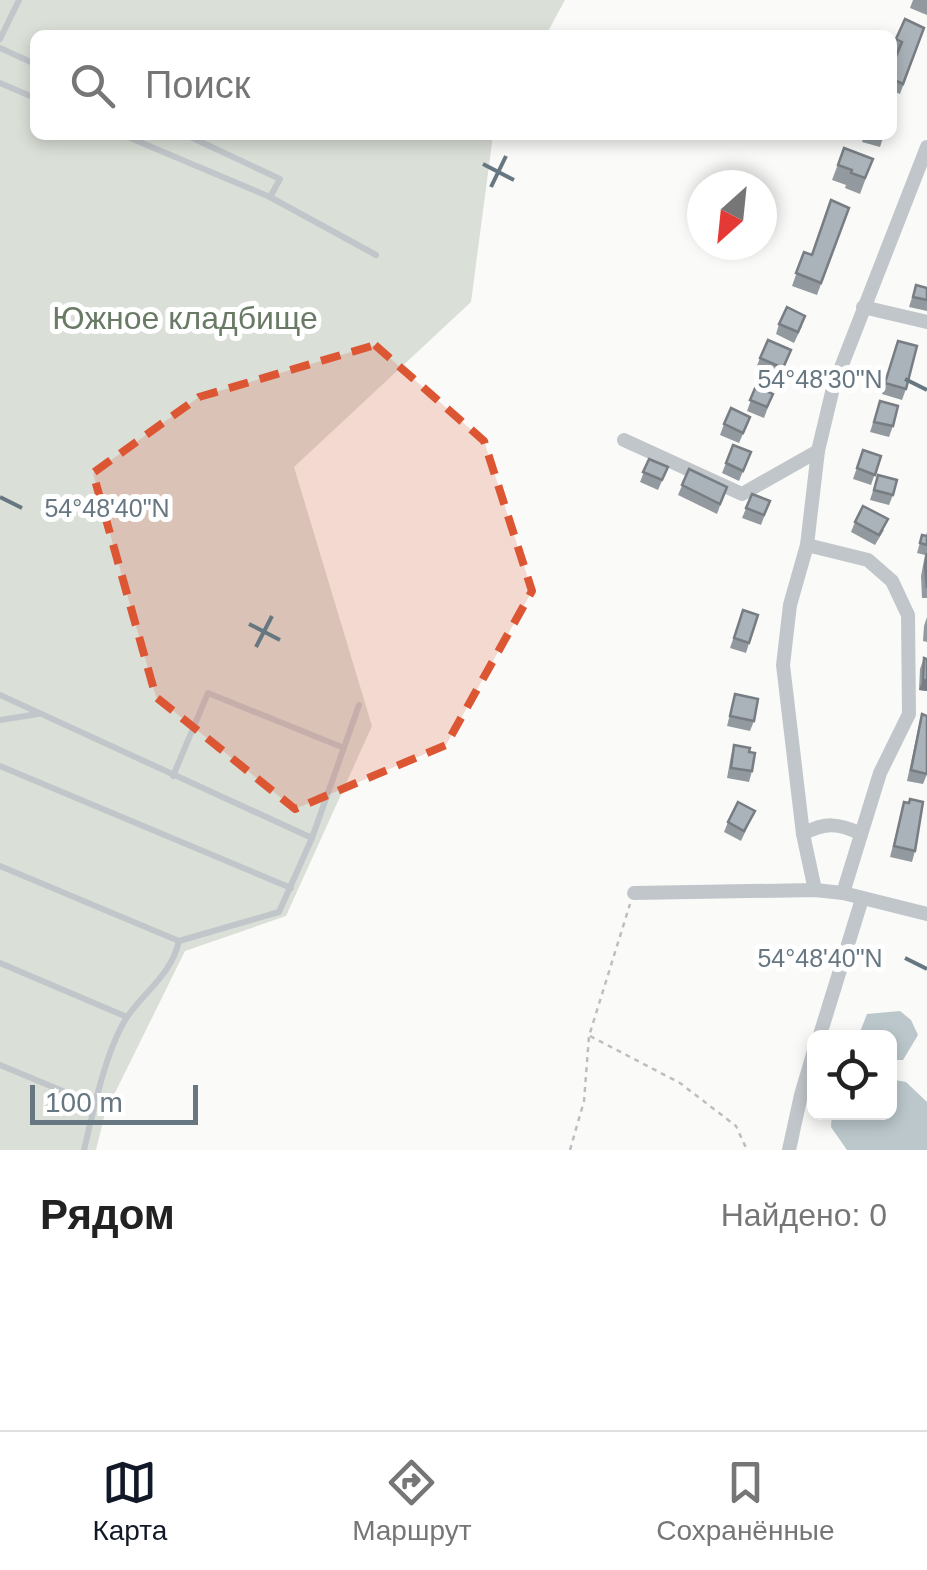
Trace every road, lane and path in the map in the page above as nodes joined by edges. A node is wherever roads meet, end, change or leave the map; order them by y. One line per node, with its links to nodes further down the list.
1 (18, 0): 2 (lane)
2 (0, 39)
3 (0, 48): 4 (lane)
4 (30, 62)
5 (0, 83): 6 (lane)
6 (30, 96)
7 (135, 140): 10 (lane)
8 (197, 140): 10 (lane)
9 (927, 146): 12 (street)
10 (270, 197): 11 (lane)
11 (376, 256)
12 (863, 307): 13 (street); 15 (street)
13 (927, 322)
14 (624, 440): 15 (street)
15 (818, 451): 16 (street)
16 (807, 545): 24 (street); 25 (street)
17 (0, 695): 19 (lane)
18 (359, 705): 21 (lane)
19 (40, 714): 20 (lane); 23 (lane)
20 (0, 720)
21 (344, 748): 23 (lane); 26 (lane)
22 (0, 766): 28 (lane)
23 (173, 776): 26 (lane)
24 (803, 834): 25 (street); 29 (street)
25 (861, 834): 30 (street)
26 (312, 838): 28 (lane)
27 (0, 866): 34 (lane)
28 (291, 888): 34 (lane)
29 (815, 890): 30 (street); 31 (street)
30 (843, 892): 32 (street)
31 (634, 893): 38 (path)
32 (862, 899): 33 (street); 37 (street)
33 (927, 914)
34 (179, 941): 36 (lane)
35 (0, 964): 36 (lane)
36 (127, 1017): 41 (lane)
37 (821, 1030)
38 (589, 1036): 43 (path); 44 (path)
39 (0, 1065): 41 (lane)
40 (807, 1073): 45 (street)
41 (94, 1104): 42 (lane)
42 (84, 1150)
43 (570, 1150)
44 (747, 1150)
45 (789, 1150)

